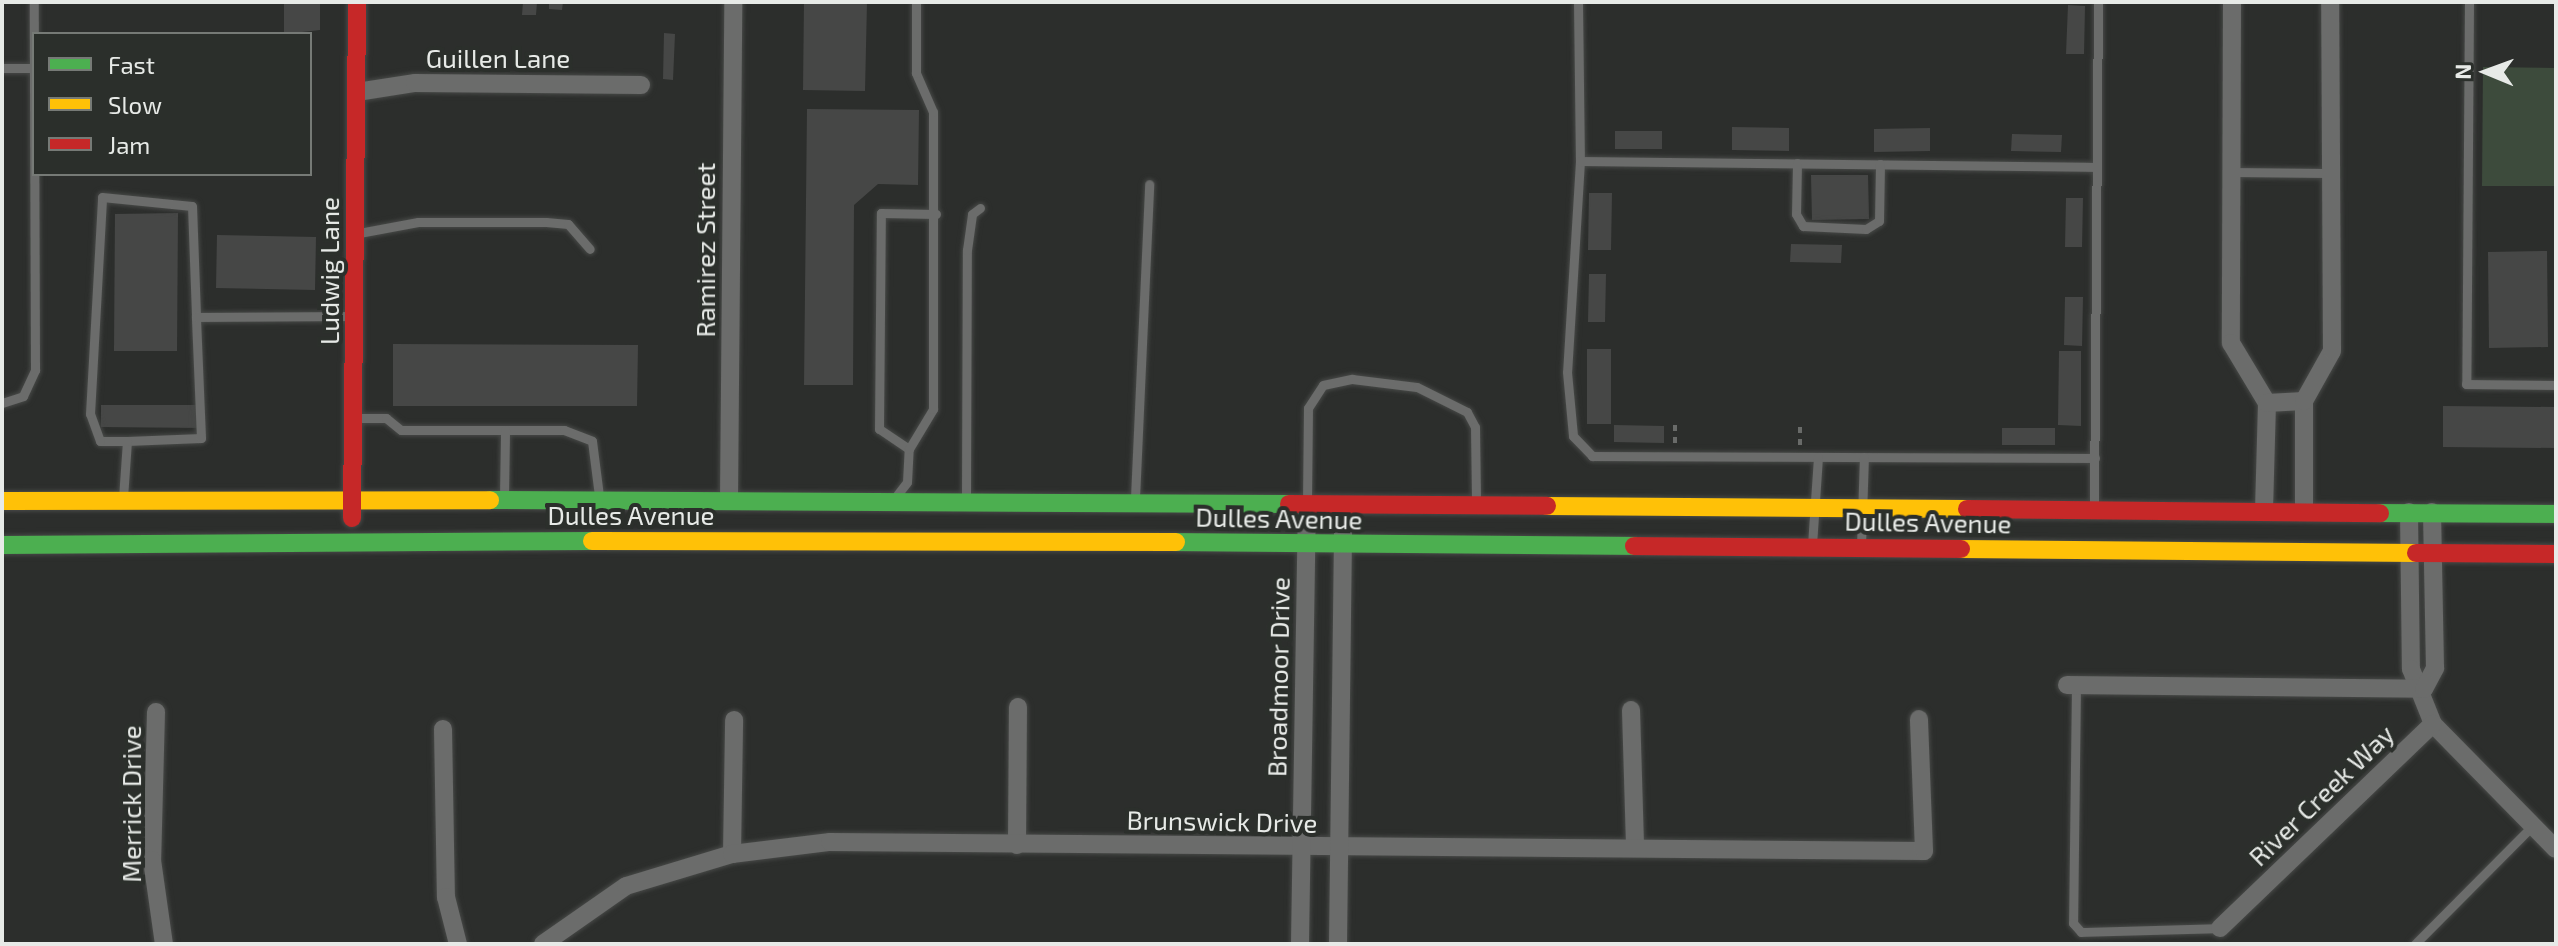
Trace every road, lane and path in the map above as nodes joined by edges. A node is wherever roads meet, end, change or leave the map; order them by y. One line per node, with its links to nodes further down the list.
1 (34, 2): 10 (lane)
2 (357, 2): 14 (main road, Ludwig Lane)
3 (733, 2): 40 (street, Ramirez Street)
4 (916, 2): 24 (lane)
5 (1578, 2): 15 (lane)
6 (2098, 2): 18 (lane)
7 (2232, 2): 19 (street)
8 (2330, 2): 20 (street)
9 (2469, 2): 29 (lane)
10 (33, 32)
11 (2, 68): 12 (lane)
12 (32, 68)
13 (641, 85): 14 (street, Guillen Lane)
14 (357, 92): 25 (main road, Ludwig Lane)
15 (1580, 161): 16 (lane); 37 (lane)
16 (1797, 163): 17 (lane); 17 (lane)
17 (1880, 164): 18 (lane)
18 (2097, 167): 39 (lane)
19 (2232, 172): 20 (lane); 32 (street)
20 (2327, 173): 30 (street)
21 (33, 176): 31 (lane)
22 (1149, 184): 48 (lane)
23 (980, 208): 47 (lane)
24 (936, 214): 36 (lane); 36 (lane)
25 (356, 233): 26 (lane); 27 (main road, Ludwig Lane)
26 (590, 249)
27 (355, 316): 28 (lane); 33 (main road, Ludwig Lane)
28 (196, 317): 35 (lane); 35 (lane)
29 (2556, 385)
30 (2304, 401): 32 (street); 56 (street)
31 (2, 403)
32 (2267, 403): 55 (street)
33 (354, 418): 34 (lane); 45 (main road, Ludwig Lane)
34 (505, 430): 42 (lane); 43 (lane)
35 (127, 441): 41 (lane)
36 (909, 449): 46 (lane)
37 (1818, 457): 38 (lane); 50 (lane)
38 (1864, 457): 39 (lane); 54 (lane)
39 (2095, 458): 51 (lane)
40 (729, 499): 43 (main road, Dulles Avenue); 46 (main road, Dulles Avenue)
41 (123, 500): 44 (main road, Dulles Avenue); 45 (main road, Dulles Avenue)
42 (504, 500): 43 (main road, Dulles Avenue); 45 (main road, Dulles Avenue)
43 (599, 500)
44 (2, 501)
45 (353, 501): 61 (main road, Ludwig Lane)
46 (892, 501): 47 (main road, Dulles Avenue); 60 (main road)
47 (966, 501): 48 (main road, Dulles Avenue)
48 (1134, 501): 49 (main road, Dulles Avenue)
49 (1307, 506): 52 (main road, Dulles Avenue); 53 (lane); 62 (street, Broadmoor Drive)
50 (1814, 507): 53 (main road, Dulles Avenue); 54 (main road, Dulles Avenue); 65 (lane)
51 (2094, 507): 54 (main road, Dulles Avenue); 55 (main road, Dulles Avenue)
52 (1343, 508): 53 (main road, Dulles Avenue); 63 (street)
53 (1476, 508)
54 (1863, 508): 66 (lane)
55 (2264, 508): 56 (main road, Dulles Avenue)
56 (2304, 508): 57 (main road, Dulles Avenue)
57 (2409, 512): 58 (main road, Dulles Avenue); 69 (street, River Creek Way)
58 (2432, 512): 59 (main road, Dulles Avenue); 68 (street)
59 (2556, 514)
60 (891, 539): 61 (main road, Dulles Avenue); 62 (main road, Dulles Avenue)
61 (352, 540): 64 (main road, Dulles Avenue)
62 (1306, 544): 63 (main road, Dulles Avenue); 82 (street, Broadmoor Drive)
63 (1344, 544): 65 (main road, Dulles Avenue); 83 (street)
64 (2, 545)
65 (1812, 545): 66 (main road, Dulles Avenue)
66 (1861, 546): 69 (main road, Dulles Avenue)
67 (2556, 554): 68 (main road, Dulles Avenue)
68 (2433, 557): 69 (main road, Dulles Avenue); 71 (street)
69 (2410, 558): 71 (street, River Creek Way)
70 (2072, 685): 71 (street); 86 (lane)
71 (2424, 689): 77 (street, River Creek Way)
72 (1018, 707): 80 (street)
73 (1631, 710): 81 (street)
74 (156, 712): 87 (street, Merrick Drive)
75 (1919, 719): 81 (street, Brunswick Drive)
76 (734, 720): 85 (street)
77 (2433, 724): 79 (street); 86 (street, River Creek Way)
78 (443, 729): 88 (street)
79 (2533, 825): 84 (street); 92 (lane)
80 (1017, 845): 82 (street, Brunswick Drive); 85 (street, Brunswick Drive)
81 (1635, 845): 83 (street, Brunswick Drive)
82 (1301, 848): 83 (street, Brunswick Drive); 90 (street, Broadmoor Drive)
83 (1339, 848): 91 (street)
84 (2556, 849)
85 (732, 854): 89 (street, Brunswick Drive)
86 (2220, 928)
87 (164, 944)
88 (458, 944)
89 (543, 944)
90 (1300, 944)
91 (1338, 944)
92 (2415, 944)

